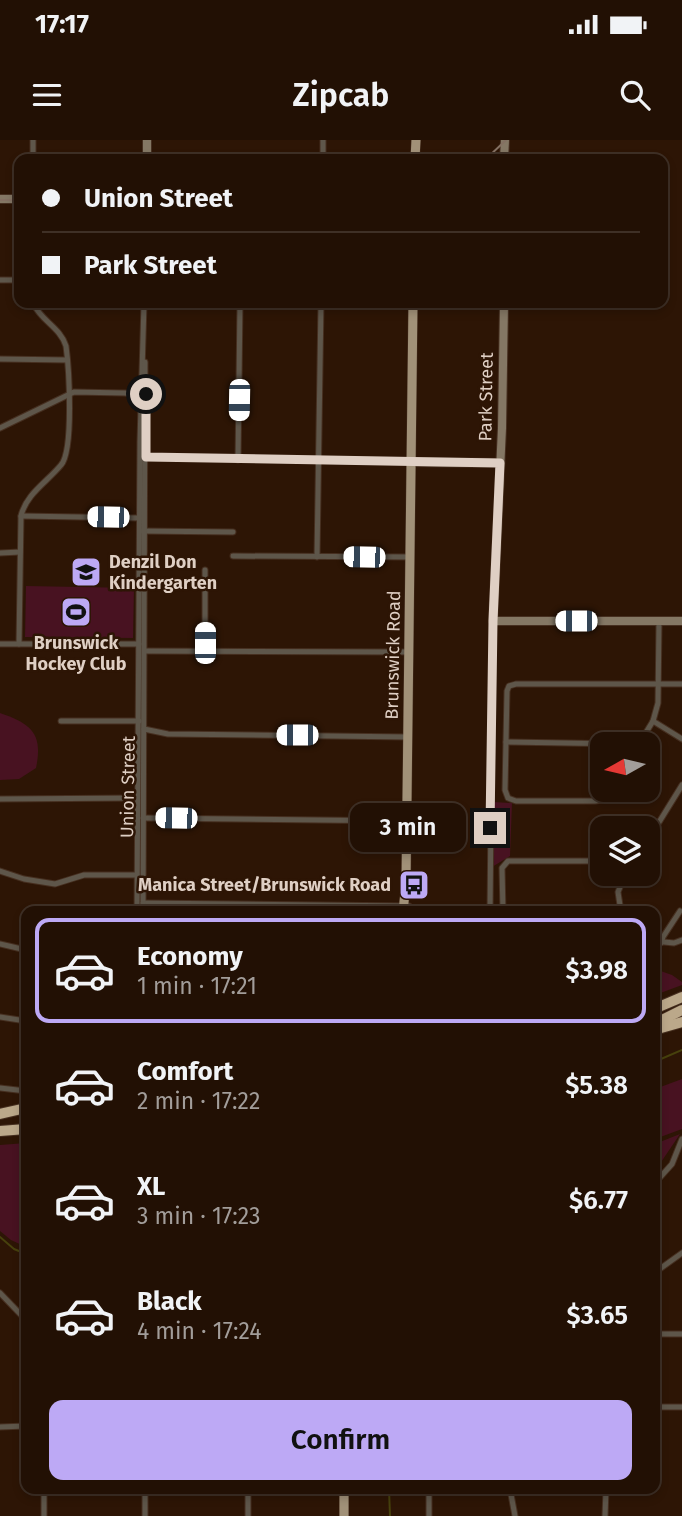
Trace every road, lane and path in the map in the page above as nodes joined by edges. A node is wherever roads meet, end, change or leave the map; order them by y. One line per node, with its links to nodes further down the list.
1 (36, 308): 9 (street)
2 (144, 308): 7 (street, Union Street)
3 (240, 308): 14 (street)
4 (321, 308): 15 (street)
5 (413, 308): 16 (main road, Brunswick Road)
6 (504, 308): 17 (street, Park Street)
7 (144, 356): 10 (street, Union Street); 13 (street, Union Street)
8 (0, 359): 9 (street)
9 (67, 360): 11 (street)
10 (141, 392): 11 (street); 19 (street, Union Street)
11 (68, 394): 12 (street); 18 (street)
12 (0, 428)
13 (146, 457): 14 (street); 20 (street, Union Street)
14 (238, 460): 15 (street)
15 (319, 461): 16 (street); 25 (street)
16 (411, 462): 17 (street); 26 (main road, Brunswick Road)
17 (500, 463): 28 (street, Park Street)
18 (21, 516): 19 (street); 22 (street)
19 (139, 518): 20 (street, Union Street)
20 (142, 531): 21 (street); 33 (street, Union Street); 35 (street, Union Street)
21 (233, 532)
22 (20, 552): 23 (street); 32 (street)
23 (0, 553)
24 (233, 556): 25 (street)
25 (317, 556): 26 (street)
26 (410, 558): 36 (main road, Brunswick Road)
27 (205, 570): 34 (street)
28 (493, 621): 30 (street); 68 (street, Park Street)
29 (682, 621): 30 (street)
30 (659, 622): 37 (street)
31 (0, 643): 32 (street)
32 (19, 644): 33 (street)
33 (139, 644): 39 (street, Union Street)
34 (205, 650): 35 (street); 36 (street)
35 (145, 651): 39 (street, Union Street)
36 (409, 652): 45 (main road, Brunswick Road)
37 (659, 684): 38 (street); 40 (street); 48 (street)
38 (682, 684)
39 (141, 720): 41 (street); 42 (street, Union Street); 51 (street, Union Street)
40 (653, 720): 43 (street); 47 (street)
41 (61, 721)
42 (144, 729): 44 (street); 46 (street, Union Street)
43 (646, 732)
44 (168, 734): 45 (street); 46 (street)
45 (408, 737): 56 (main road, Brunswick Road)
46 (144, 738): 55 (street, Union Street)
47 (682, 739)
48 (506, 742): 49 (street); 53 (street)
49 (590, 743)
50 (682, 785): 57 (street)
51 (138, 798): 52 (street); 58 (street, Union Street)
52 (3, 799): 54 (street)
53 (590, 801)
54 (0, 806)
55 (144, 818): 56 (street); 58 (street, Union Street)
56 (407, 821): 67 (main road, Brunswick Road)
57 (660, 821)
58 (140, 855): 61 (street, Union Street); 63 (street, Union Street)
59 (590, 861): 69 (street)
60 (0, 871): 61 (street)
61 (137, 875): 64 (street, Union Street)
62 (621, 886): 70 (street)
63 (143, 902): 65 (street, Union Street); 66 (street)
64 (136, 906)
65 (143, 906)
66 (293, 906)
67 (406, 906)
68 (490, 906)
69 (503, 906)
70 (620, 906)
71 (680, 911): 72 (street)
72 (660, 940)
73 (682, 940): 74 (street)
74 (660, 942)
75 (0, 944): 76 (street)
76 (21, 949)
77 (682, 997): 78 (highway)
78 (660, 1006)
79 (682, 1010): 82 (highway)
80 (0, 1017): 81 (street)
81 (21, 1020)
82 (660, 1021)
83 (682, 1022): 84 (highway)
84 (660, 1028)
85 (0, 1088): 86 (street)
86 (21, 1090)
87 (21, 1112): 88 (highway)
88 (0, 1115)
89 (21, 1130): 90 (highway)
90 (0, 1133): 91 (highway)
91 (21, 1135)
92 (682, 1139): 93 (street)
93 (660, 1177)
94 (682, 1253): 95 (street)
95 (660, 1269)
96 (0, 1293): 97 (street)
97 (21, 1315)
98 (660, 1334): 99 (street)
99 (682, 1334)
100 (660, 1407): 101 (street)
101 (682, 1407)
102 (21, 1426): 103 (street)
103 (0, 1427)
104 (44, 1494): 112 (street)
105 (145, 1494): 113 (street)
106 (248, 1494): 114 (street)
107 (344, 1494): 115 (main road)
108 (350, 1494): 116 (main road)
109 (429, 1494): 117 (street)
110 (511, 1494): 118 (street)
111 (606, 1494): 119 (street)
112 (44, 1516)
113 (145, 1516)
114 (248, 1516)
115 (344, 1516)
116 (350, 1516)
117 (429, 1516)
118 (515, 1516)
119 (606, 1516)

